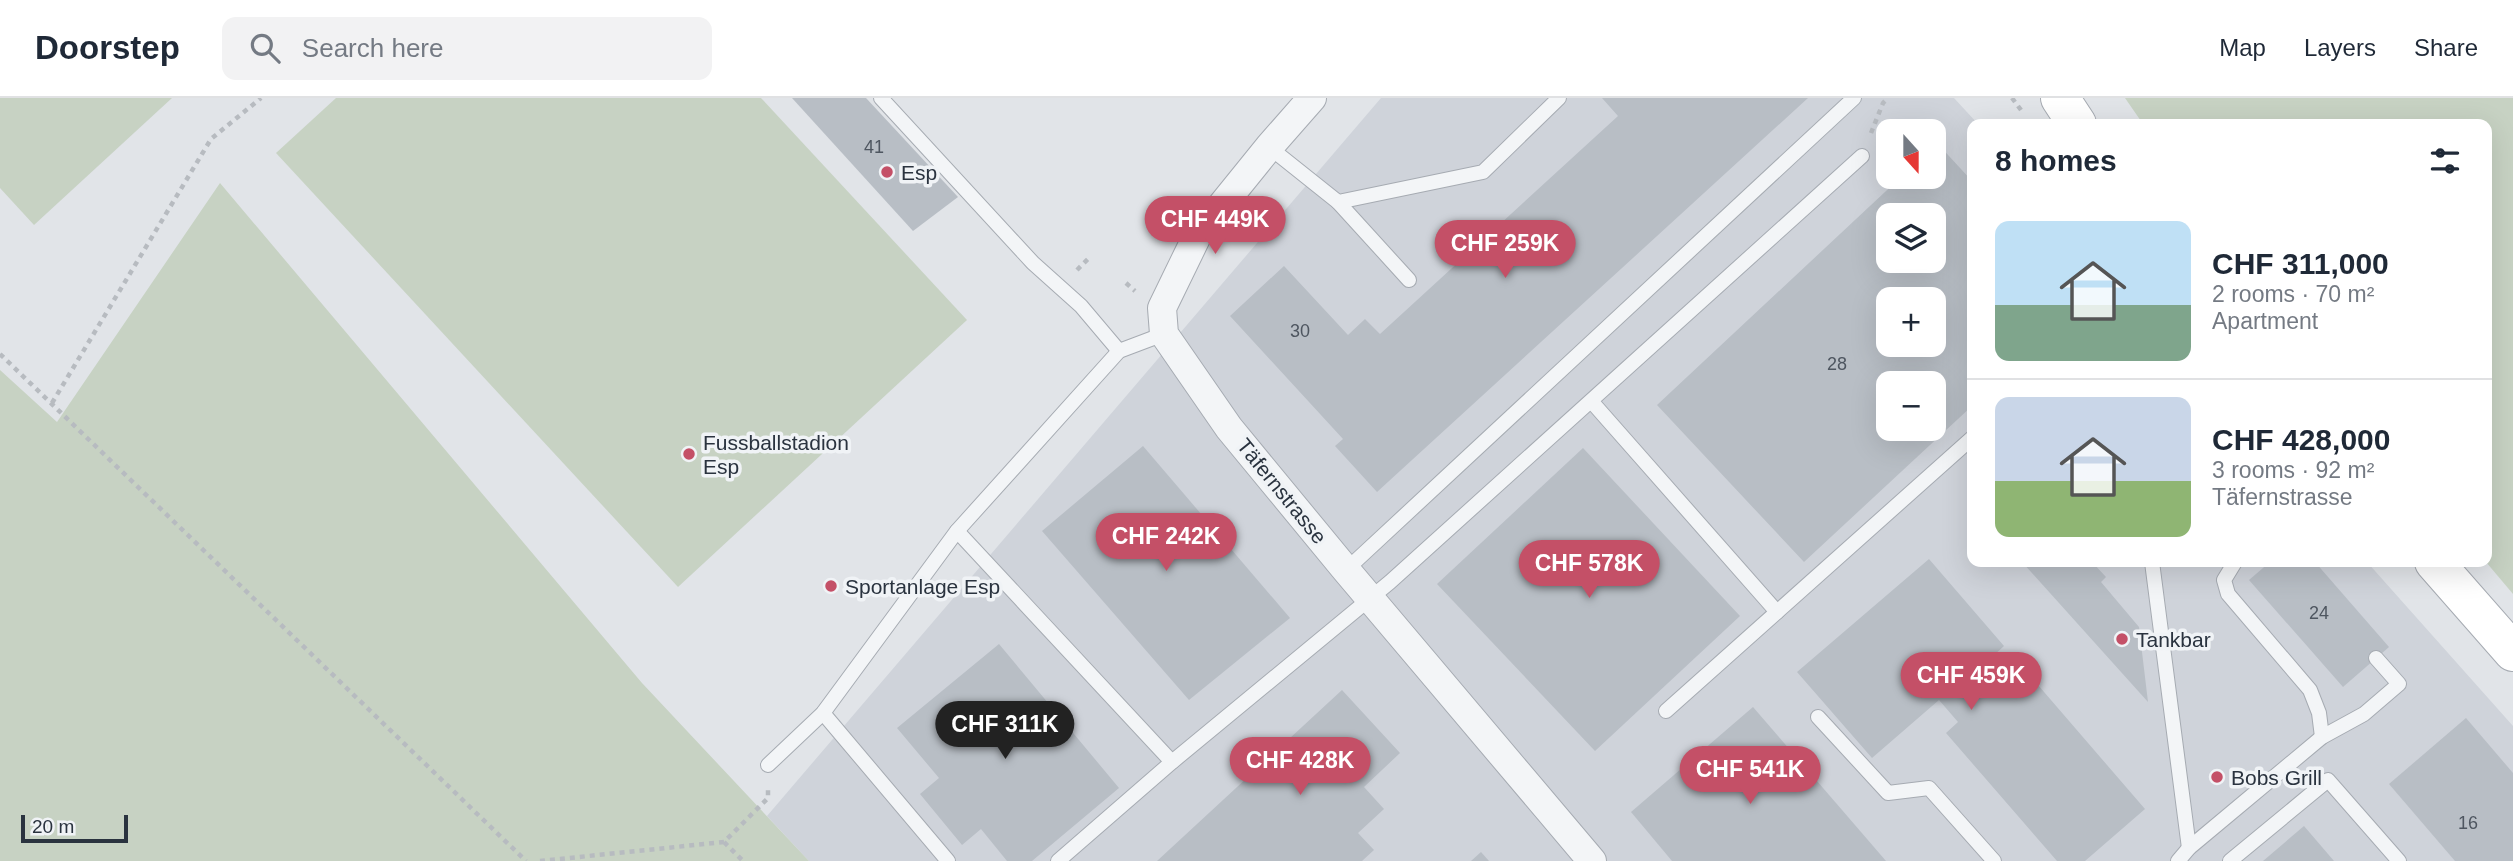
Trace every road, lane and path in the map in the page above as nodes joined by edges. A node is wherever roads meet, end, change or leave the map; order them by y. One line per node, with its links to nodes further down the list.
1 (261, 98): 19 (path)
2 (881, 98): 16 (lane)
3 (1312, 98): 11 (street)
4 (1559, 98): 13 (lane)
5 (1854, 98): 25 (lane)
6 (1888, 98): 12 (path)
7 (2012, 98): 9 (path)
8 (2060, 98): 10 (main road)
9 (2025, 116)
10 (2074, 119)
11 (1269, 147): 13 (lane); 15 (street)
12 (1862, 156): 18 (lane)
13 (1338, 202): 14 (lane)
14 (1409, 279)
15 (1164, 334): 16 (lane); 25 (street, Täfernstrasse)
16 (1119, 351): 21 (lane)
17 (0, 355): 19 (path)
18 (1592, 402): 26 (lane); 27 (lane)
19 (52, 403): 38 (path)
20 (1967, 442): 27 (lane)
21 (957, 530): 31 (lane); 34 (lane)
22 (2153, 567): 37 (lane)
23 (2232, 567): 33 (lane)
24 (2438, 567): 28 (main road)
25 (1346, 570): 26 (street, Täfernstrasse)
26 (1370, 598): 34 (lane); 43 (street, Täfernstrasse)
27 (1777, 612): 30 (lane)
28 (2513, 652)
29 (2376, 658): 33 (lane)
30 (1666, 711)
31 (822, 713): 35 (lane); 41 (lane)
32 (1818, 717): 44 (lane)
33 (2322, 737): 37 (lane)
34 (1172, 762): 42 (lane)
35 (768, 765): 36 (path)
36 (724, 842): 39 (path); 40 (path)
37 (2189, 848): 45 (lane)
38 (526, 861)
39 (540, 861)
40 (743, 861)
41 (948, 861)
42 (1058, 861)
43 (1592, 861)
44 (1994, 861)
45 (2178, 861)
46 (2230, 861): 47 (lane)
47 (2399, 861)

